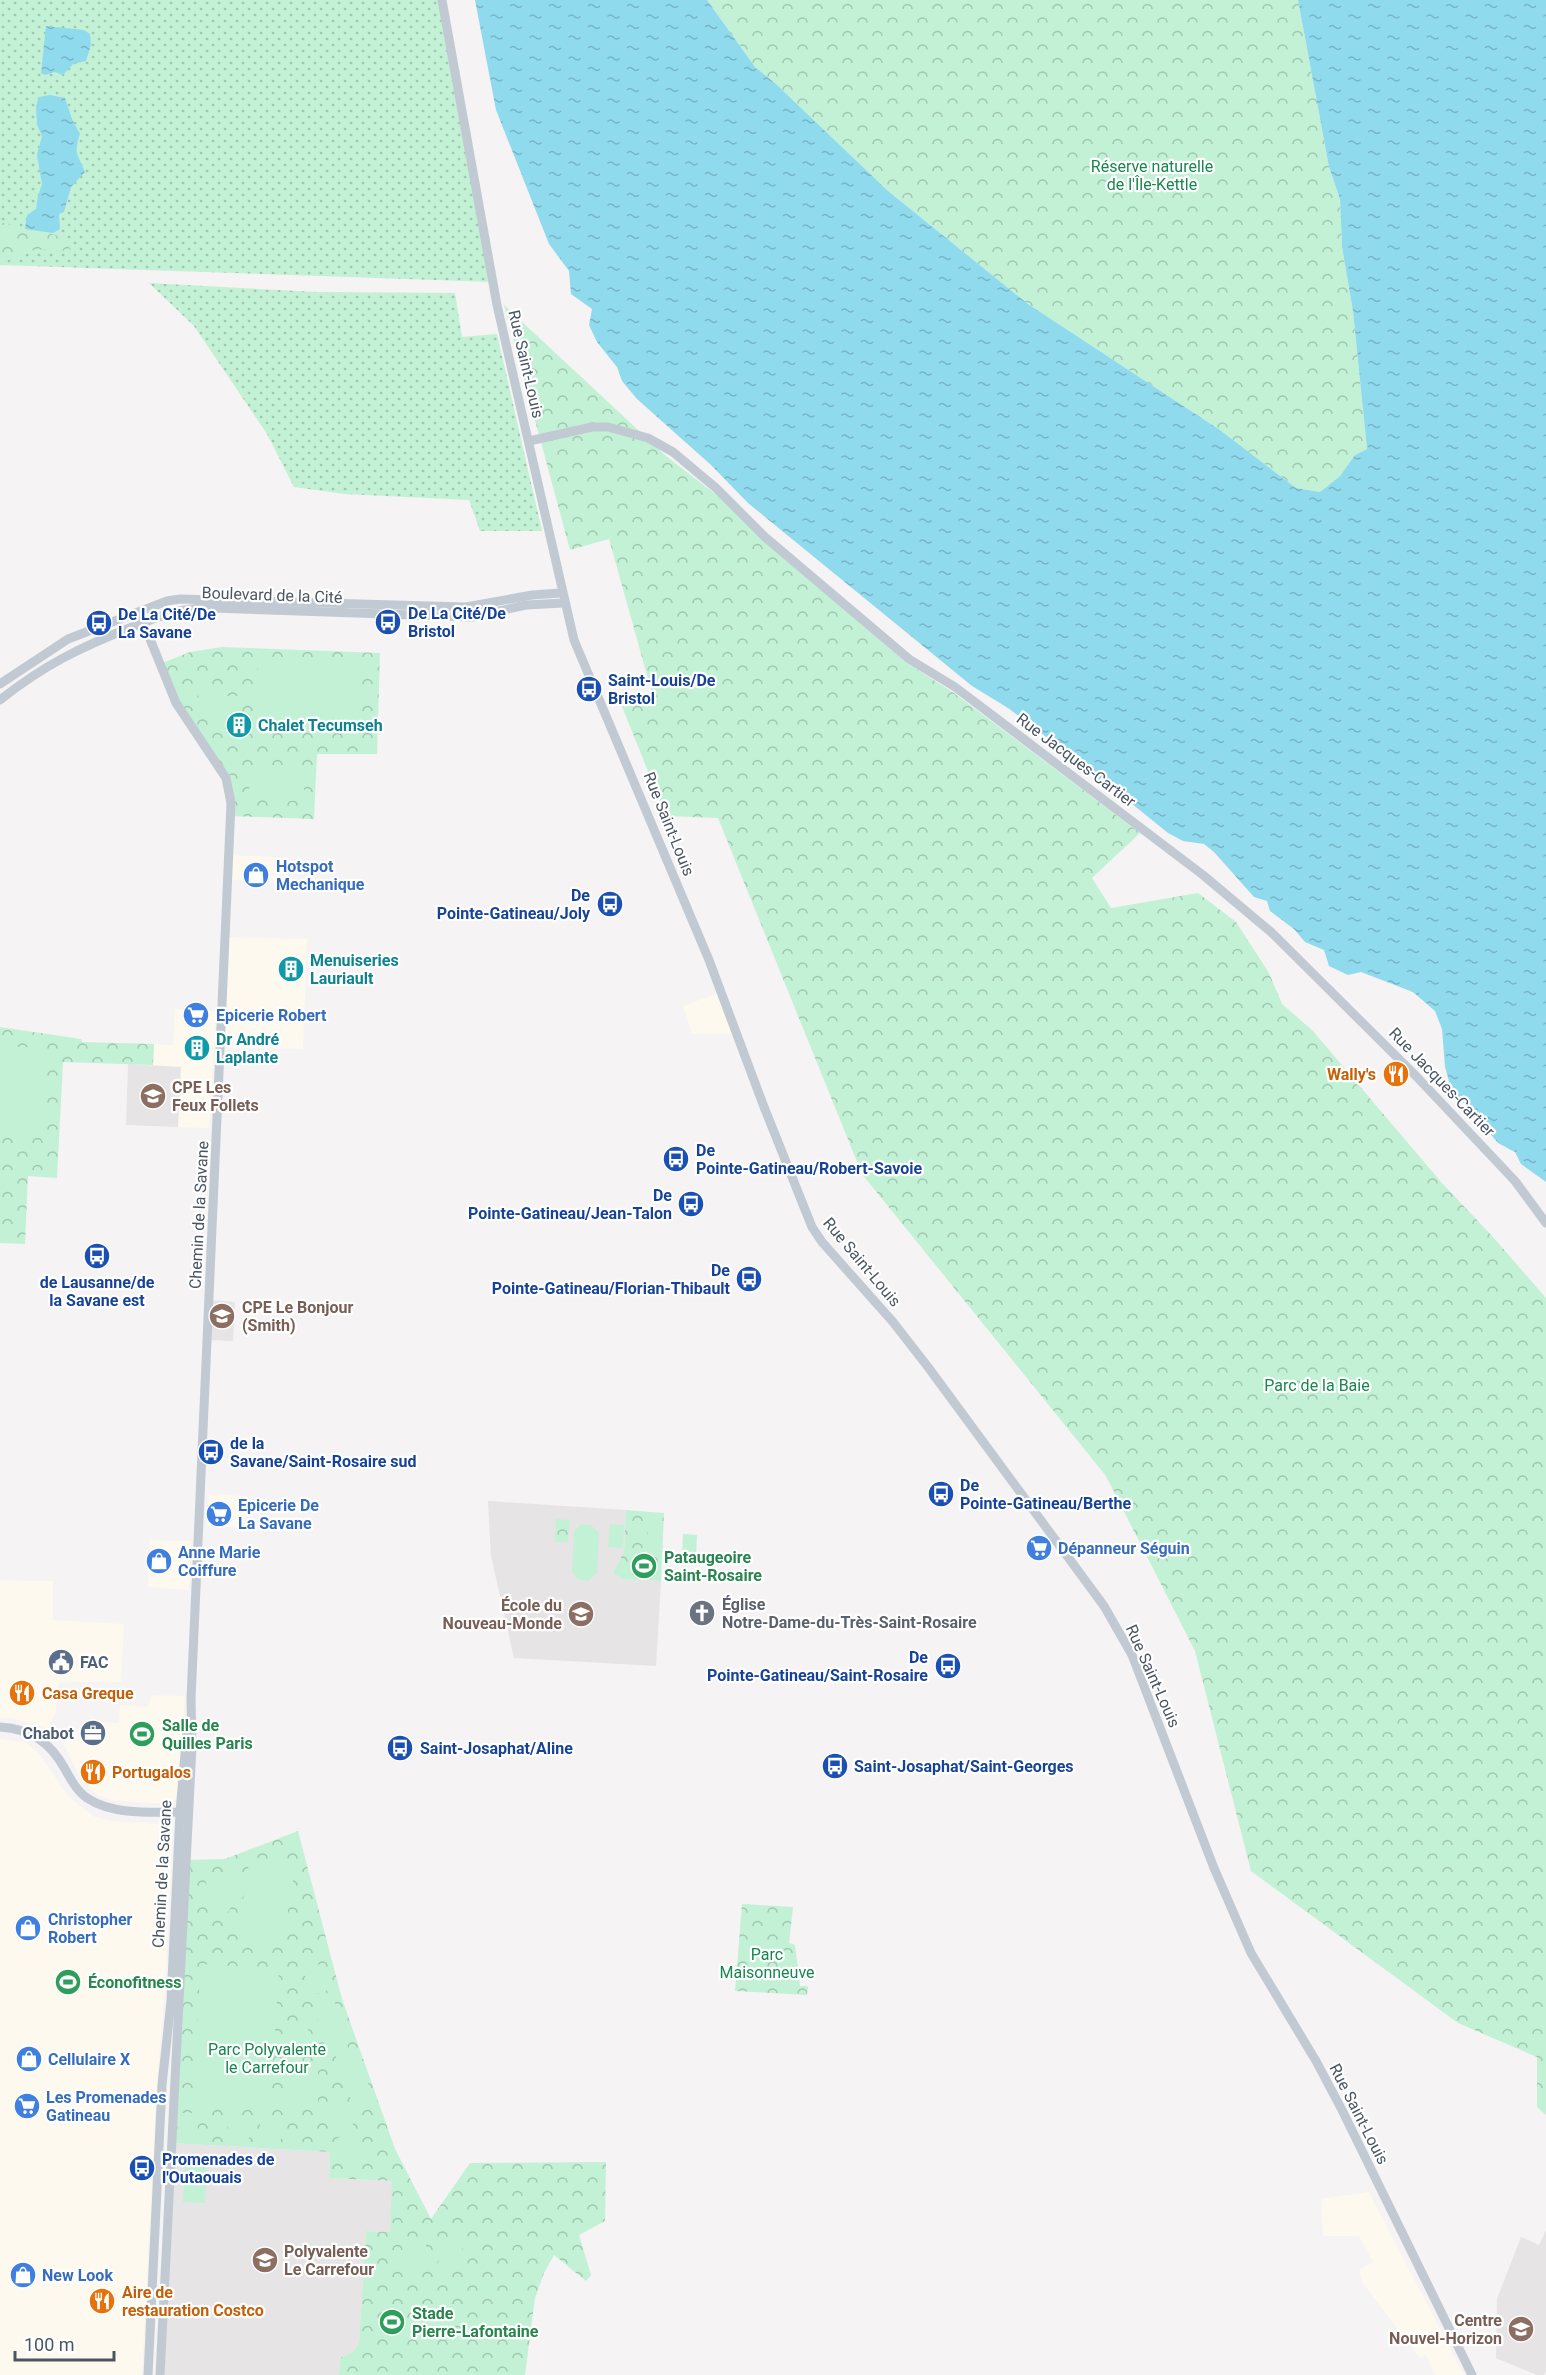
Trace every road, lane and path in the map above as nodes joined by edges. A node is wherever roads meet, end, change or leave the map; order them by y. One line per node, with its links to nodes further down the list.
1 (442, 0): 2 (street, Rue Saint-Louis)
2 (529, 441): 3 (street, Rue Saint-Louis); 10 (street, Rue Jacques-Cartier)
3 (563, 598): 4 (street, Boulevard de la Cité); 6 (street, Boulevard de la Cité); 15 (street, Rue Saint-Louis)
4 (431, 606): 5 (street, Boulevard de la Cité); 6 (street)
5 (139, 612): 7 (street, Chemin de la Savane); 8 (street, Boulevard de la Cité)
6 (431, 617): 7 (street, Boulevard de la Cité)
7 (143, 624): 9 (street, Boulevard de la Cité); 12 (street, Chemin de la Savane)
8 (0, 684)
9 (0, 700)
10 (1546, 1223)
11 (0, 1727): 12 (street)
12 (184, 1812): 13 (street, Chemin de la Savane); 14 (street, Chemin de la Savane)
13 (148, 2375)
14 (160, 2375)
15 (1472, 2375)

